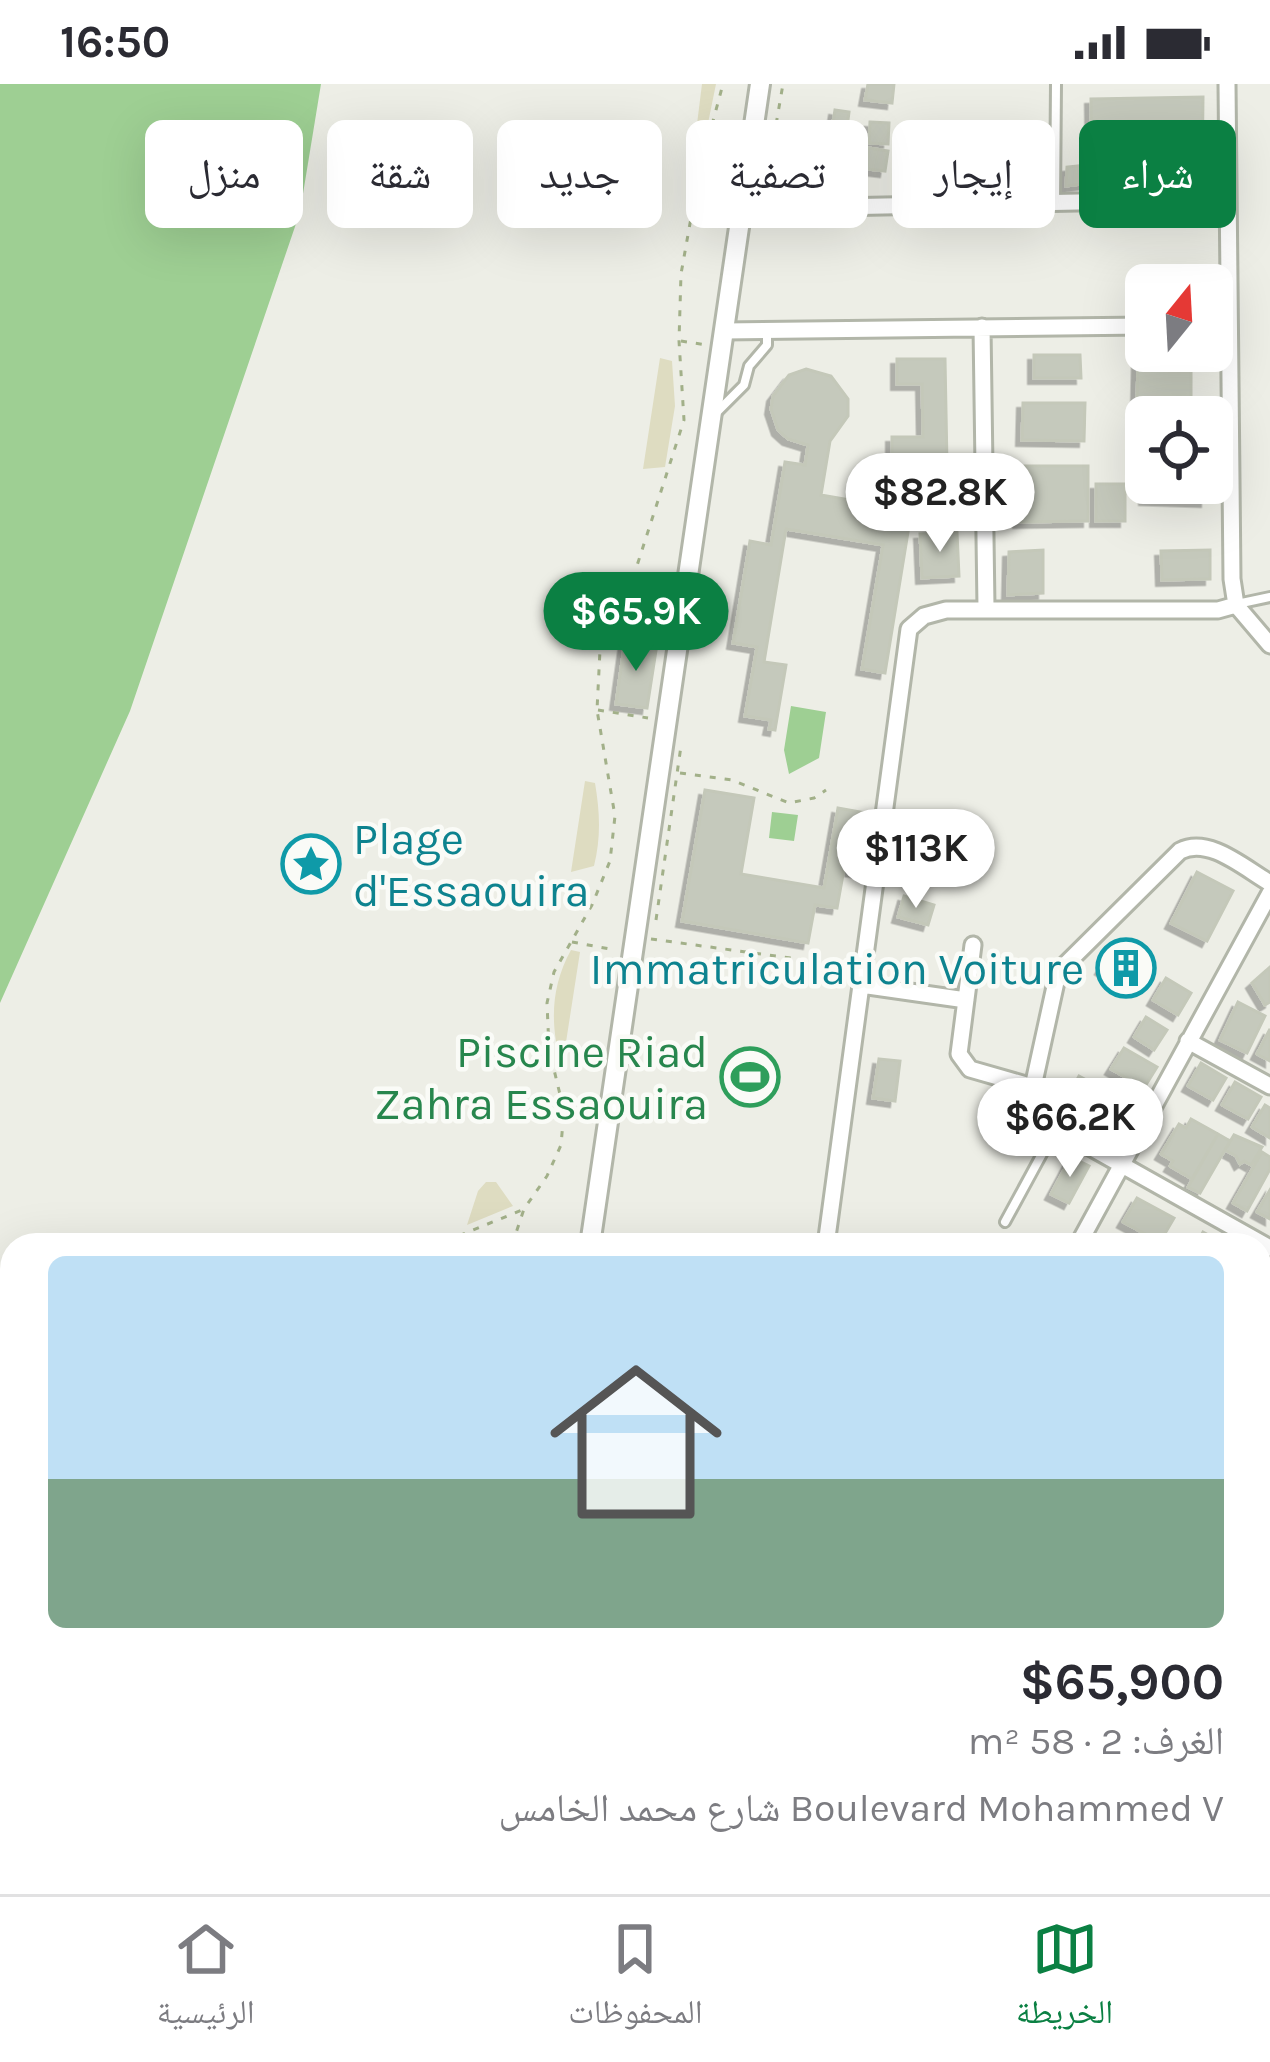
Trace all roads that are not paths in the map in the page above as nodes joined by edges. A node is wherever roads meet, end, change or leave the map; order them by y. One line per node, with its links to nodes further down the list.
1 (760, 84): 4 (street)
2 (1056, 84): 6 (lane)
3 (1226, 84): 5 (street)
4 (755, 120)
5 (1226, 120)
6 (1055, 202): 7 (street)
7 (1079, 202)
8 (739, 228): 14 (street)
9 (1225, 228): 10 (street)
10 (1223, 264)
11 (1125, 326): 12 (street)
12 (982, 327): 13 (street); 19 (street)
13 (767, 331): 14 (street); 16 (lane)
14 (723, 340): 16 (street)
15 (1223, 372): 18 (street)
16 (711, 418): 32 (street)
17 (1270, 597): 18 (lane)
18 (1236, 605): 19 (street); 20 (street)
19 (986, 607): 24 (street)
20 (1270, 645)
21 (1270, 883): 28 (street)
22 (1270, 892): 26 (street)
23 (973, 944): 25 (street)
24 (862, 977): 25 (street); 33 (street)
25 (966, 1000): 28 (street)
26 (1188, 1041): 27 (street); 30 (street)
27 (1270, 1086)
28 (1033, 1087): 29 (street)
29 (1056, 1128): 30 (street); 31 (lane)
30 (1123, 1164): 34 (street); 35 (street)
31 (1005, 1222)
32 (592, 1233)
33 (828, 1233)
34 (1085, 1233)
35 (1244, 1233)

